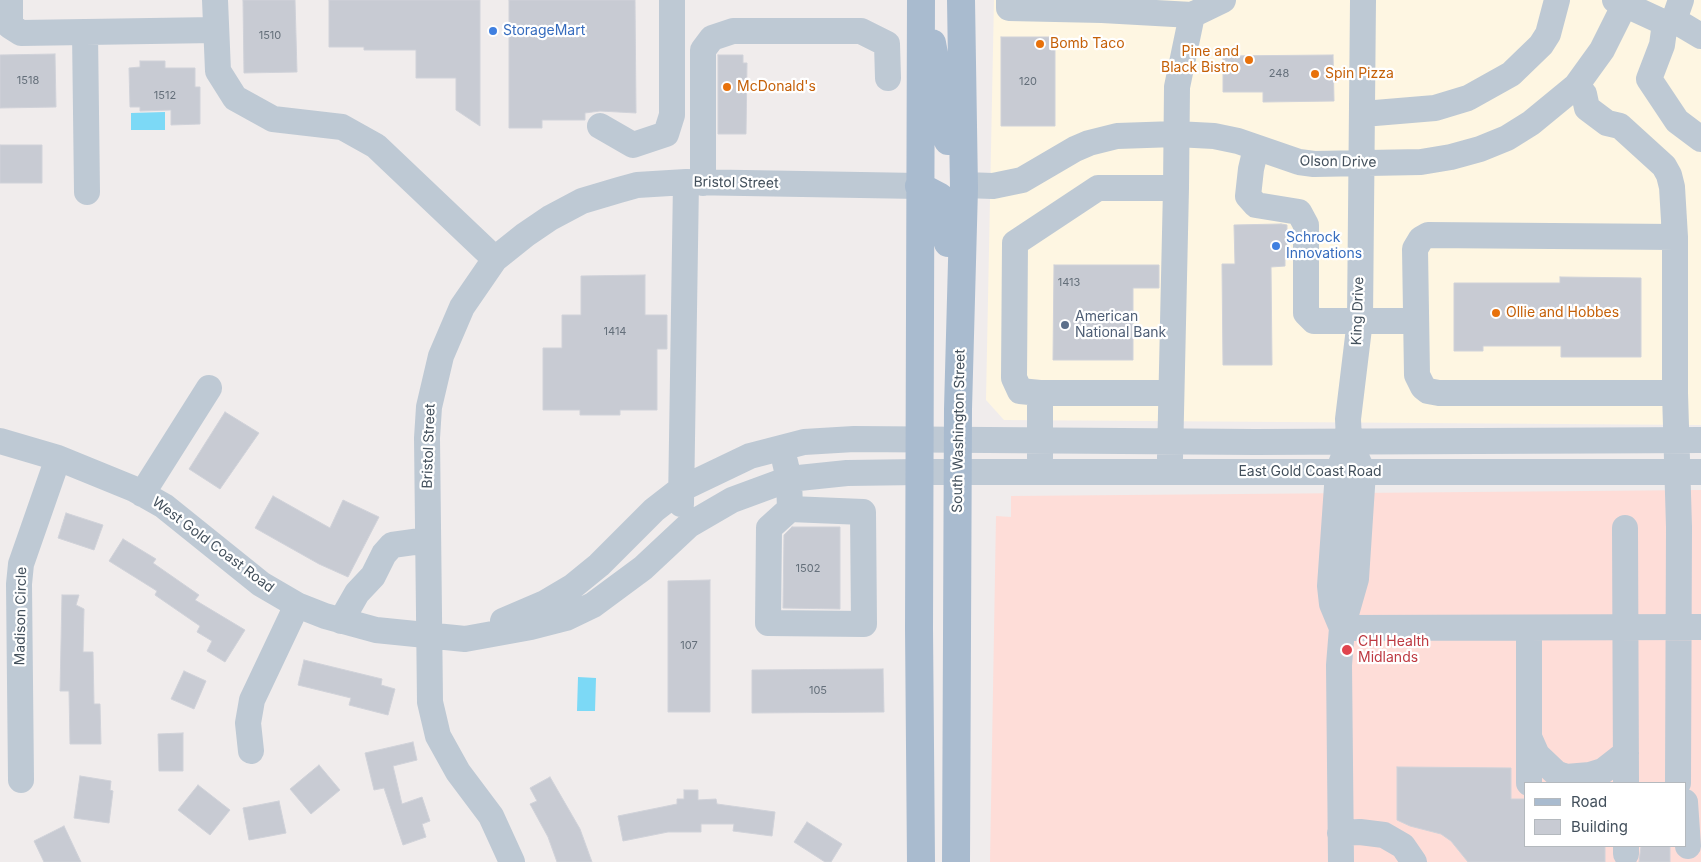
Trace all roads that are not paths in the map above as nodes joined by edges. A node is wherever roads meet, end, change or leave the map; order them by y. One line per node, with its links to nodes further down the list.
1 (10, 0): 15 (street)
2 (215, 0): 14 (street)
3 (672, 0): 23 (street)
4 (922, 0): 28 (main road); 29 (main road)
5 (961, 0): 28 (main road, South Washington Street)
6 (1009, 0): 11 (street)
7 (1363, 0): 19 (street, King Drive)
8 (1557, 0): 19 (street)
9 (1219, 1): 13 (street)
10 (1622, 1): 12 (street); 18 (street, Olson Drive)
11 (1085, 4): 13 (street)
12 (1673, 14): 16 (street); 22 (street)
13 (1192, 15): 21 (street)
14 (215, 30): 15 (street); 33 (street)
15 (85, 32): 31 (street)
16 (1701, 36)
17 (888, 78): 26 (street)
18 (1580, 90): 25 (street, Olson Drive); 32 (street)
19 (1363, 114): 25 (street, King Drive)
20 (600, 126): 23 (street)
21 (1176, 134): 24 (street, Olson Drive); 28 (street, Olson Drive); 30 (street)
22 (1701, 139)
23 (633, 145): 27 (street)
24 (1256, 148): 25 (street, Olson Drive); 34 (street)
25 (1362, 163): 34 (street, King Drive)
26 (694, 182): 27 (street, Bristol Street); 29 (street, Bristol Street); 57 (street)
27 (637, 185): 33 (street, Bristol Street)
28 (964, 185): 36 (main road, South Washington Street)
29 (920, 186): 36 (main road); 41 (main road)
30 (1176, 188): 38 (street); 39 (street)
31 (87, 192)
32 (1675, 237): 35 (street); 40 (street)
33 (495, 259): 62 (street, Bristol Street)
34 (1360, 320): 35 (street); 47 (street, King Drive)
35 (1416, 321): 40 (street)
36 (960, 351): 42 (main road, South Washington Street)
37 (209, 388): 58 (street)
38 (1040, 392): 39 (street); 43 (street)
39 (1171, 393): 46 (street)
40 (1676, 393): 44 (street)
41 (920, 440): 42 (street); 48 (street, West Gold Coast Road); 50 (main road)
42 (958, 440): 43 (street); 53 (main road, South Washington Street)
43 (1040, 440): 46 (street); 54 (street)
44 (1690, 440): 47 (street); 52 (street)
45 (0, 441): 49 (street, West Gold Coast Road)
46 (1170, 441): 47 (street); 55 (street)
47 (1349, 441): 51 (street, King Drive)
48 (780, 447): 56 (street); 57 (street, West Gold Coast Road)
49 (58, 458): 58 (street, West Gold Coast Road); 73 (street, Madison Circle)
50 (919, 472): 53 (street, East Gold Coast Road); 56 (street, West Gold Coast Road); 83 (main road)
51 (1350, 472): 52 (street, East Gold Coast Road); 55 (street, East Gold Coast Road); 66 (street, King Drive)
52 (1690, 472): 65 (street)
53 (959, 473): 54 (street, East Gold Coast Road); 84 (main road, South Washington Street)
54 (1040, 473): 55 (street, East Gold Coast Road)
55 (1170, 473)
56 (789, 478): 59 (street); 60 (street, West Gold Coast Road)
57 (681, 490): 60 (street); 69 (street, West Gold Coast Road)
58 (142, 494): 63 (street, West Gold Coast Road)
59 (790, 509): 59 (street)
60 (689, 525): 69 (street, West Gold Coast Road)
61 (1625, 528): 67 (street)
62 (428, 540): 64 (street); 69 (street, Bristol Street)
63 (297, 605): 64 (street, West Gold Coast Road); 71 (street)
64 (341, 621): 69 (street, West Gold Coast Road)
65 (1689, 627): 67 (street); 76 (street)
66 (1342, 628): 68 (street); 80 (street)
67 (1626, 628): 68 (street); 72 (street)
68 (1530, 629): 70 (street)
69 (429, 635): 82 (street, Bristol Street)
70 (1529, 737): 72 (street); 74 (street)
71 (251, 751)
72 (1626, 753): 75 (street)
73 (21, 780)
74 (1529, 782)
75 (1626, 782)
76 (1678, 782)
77 (1701, 791): 78 (street)
78 (1686, 799)
79 (1686, 815): 81 (street)
80 (1340, 833): 85 (street); 86 (street)
81 (1688, 846)
82 (512, 862)
83 (921, 862)
84 (956, 862)
85 (1340, 862)
86 (1414, 862)

